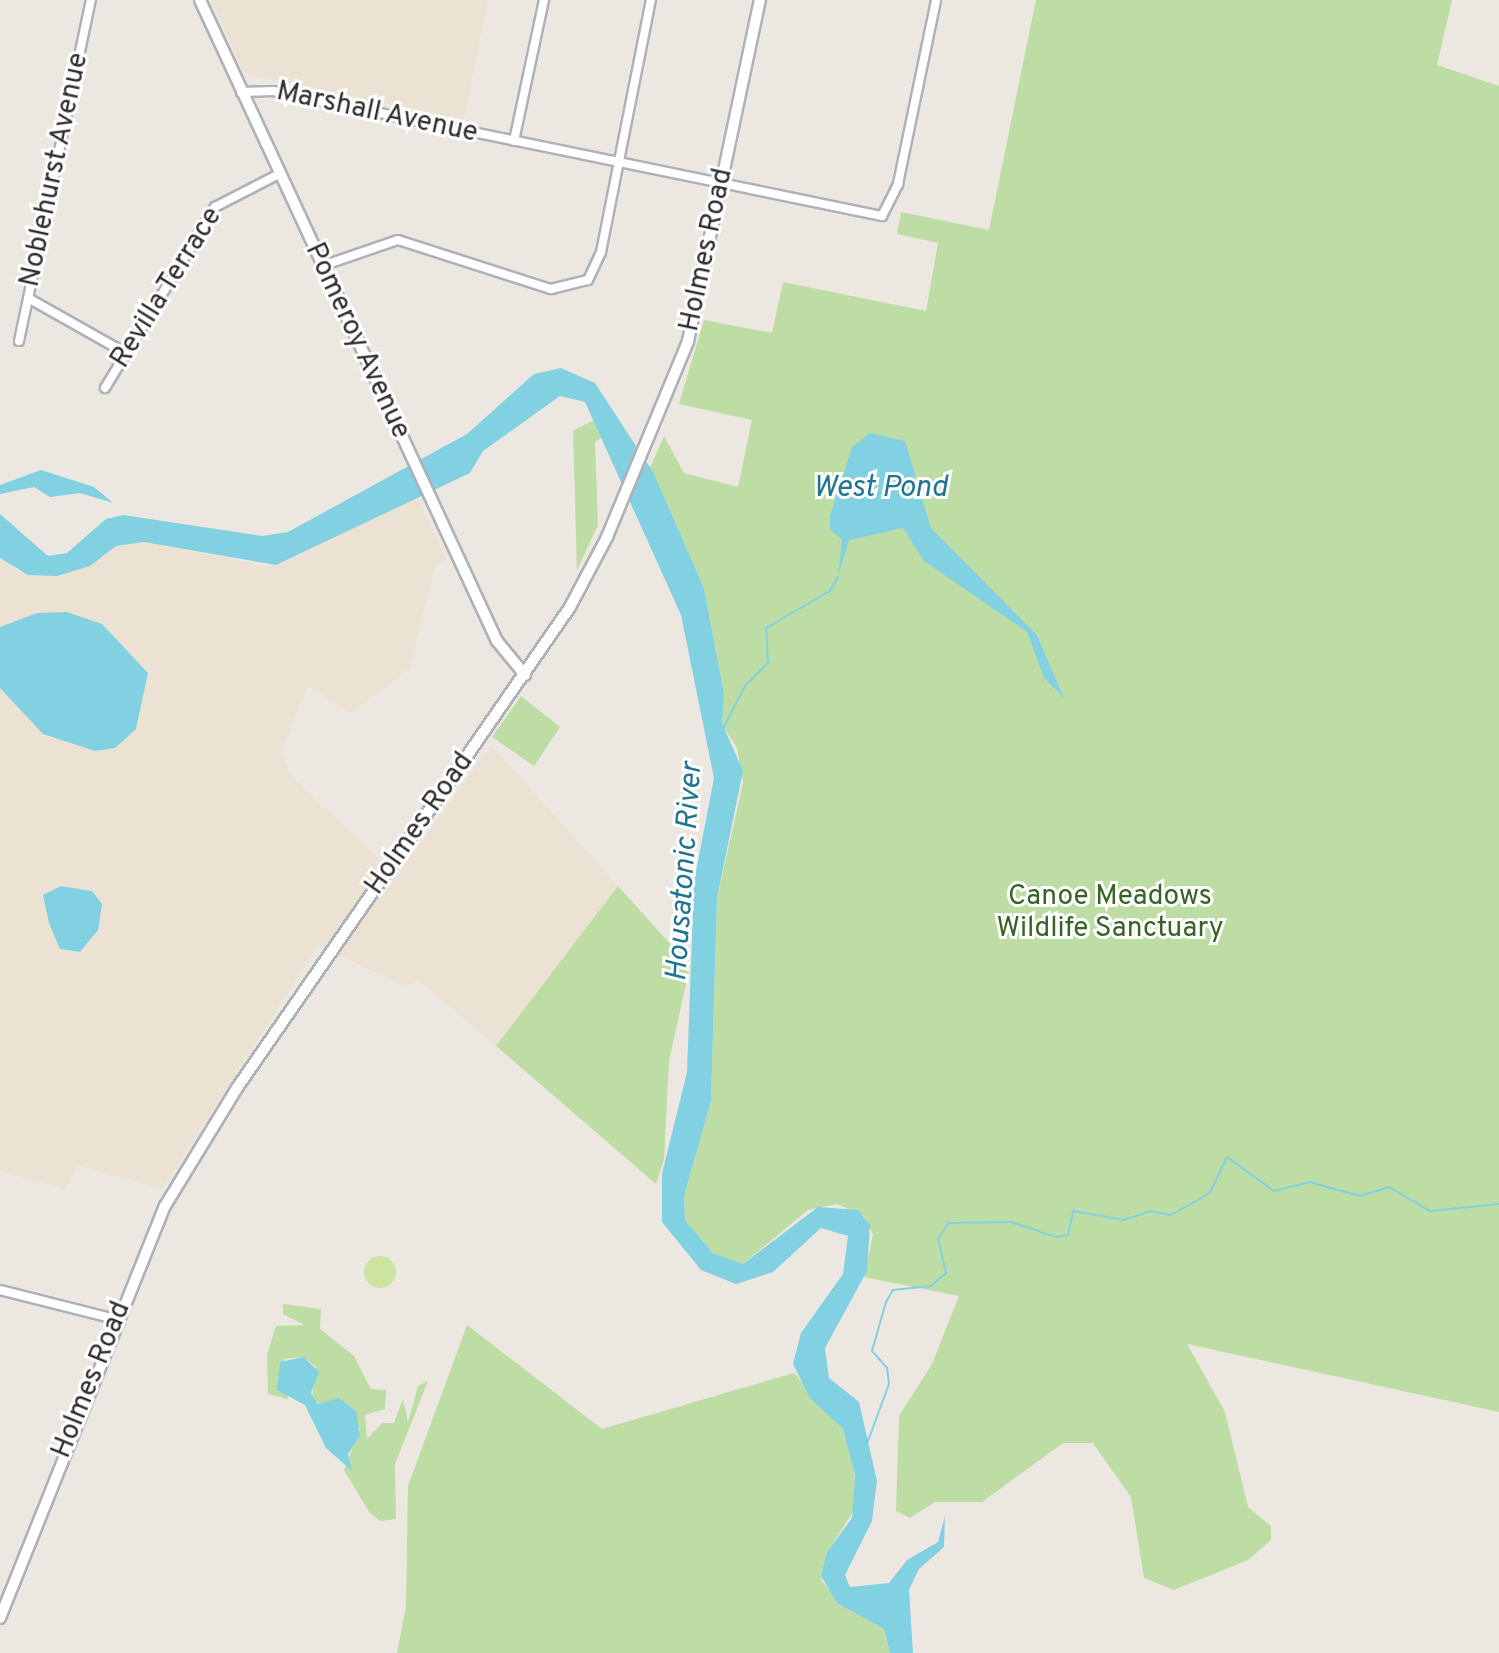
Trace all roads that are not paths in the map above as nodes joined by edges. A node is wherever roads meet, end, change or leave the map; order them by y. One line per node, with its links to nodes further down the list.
1 (91, 0): 13 (street, Noblehurst Avenue)
2 (200, 0): 7 (street, Pomeroy Avenue)
3 (544, 0): 8 (street)
4 (651, 0): 9 (street)
5 (760, 0): 11 (street, Holmes Road)
6 (936, 0): 11 (street, Marshall Avenue)
7 (241, 92): 8 (street, Marshall Avenue); 10 (street, Pomeroy Avenue)
8 (514, 141): 9 (street, Marshall Avenue)
9 (617, 163): 11 (street, Marshall Avenue); 12 (street)
10 (279, 174): 12 (street, Pomeroy Avenue); 15 (street, Revilla Terrace)
11 (720, 184): 17 (street, Holmes Road)
12 (322, 266): 17 (street, Pomeroy Avenue)
13 (28, 298): 14 (street, Noblehurst Avenue); 15 (street)
14 (19, 341)
15 (124, 352): 16 (street, Revilla Terrace)
16 (105, 388)
17 (525, 675): 19 (street, Holmes Road)
18 (0, 1290): 19 (street)
19 (115, 1319): 20 (street, Holmes Road)
20 (0, 1618)

